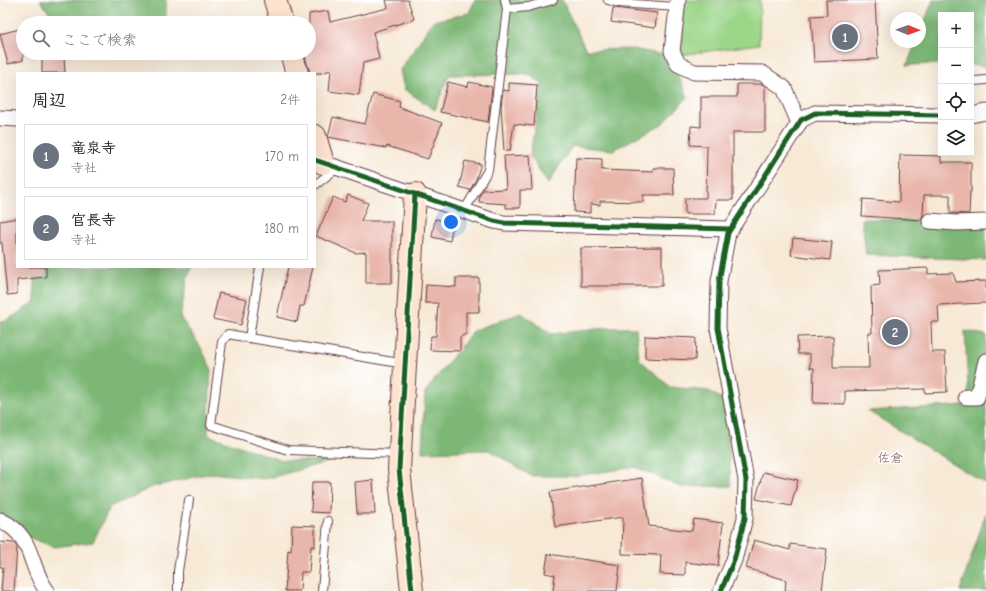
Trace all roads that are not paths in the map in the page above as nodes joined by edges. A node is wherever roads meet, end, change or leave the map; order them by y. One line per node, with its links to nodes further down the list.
1 (275, 0): 7 (street)
2 (505, 0): 6 (lane)
3 (553, 0): 6 (lane)
4 (608, 0): 5 (lane)
5 (678, 4): 17 (street)
6 (507, 10): 22 (lane)
7 (280, 16)
8 (293, 60): 9 (street)
9 (297, 72)
10 (986, 80): 11 (lane)
11 (975, 81)
12 (986, 112): 13 (street)
13 (974, 114)
14 (938, 115): 17 (street)
15 (0, 118): 16 (street)
16 (16, 119)
17 (799, 123): 25 (street)
18 (316, 139): 19 (street)
19 (325, 163): 20 (lane); 21 (street)
20 (316, 183)
21 (415, 194): 22 (street); 29 (street)
22 (464, 211): 25 (street)
23 (930, 221): 24 (street)
24 (986, 222)
25 (730, 229): 39 (street)
26 (260, 268): 27 (lane)
27 (249, 338): 29 (lane); 31 (lane)
28 (986, 362): 30 (street)
29 (405, 364): 31 (street)
30 (966, 397)
31 (400, 454): 38 (street)
32 (189, 500): 36 (lane)
33 (0, 520): 35 (street)
34 (328, 521): 37 (lane)
35 (47, 591)
36 (178, 591)
37 (322, 591)
38 (412, 591)
39 (721, 591)

